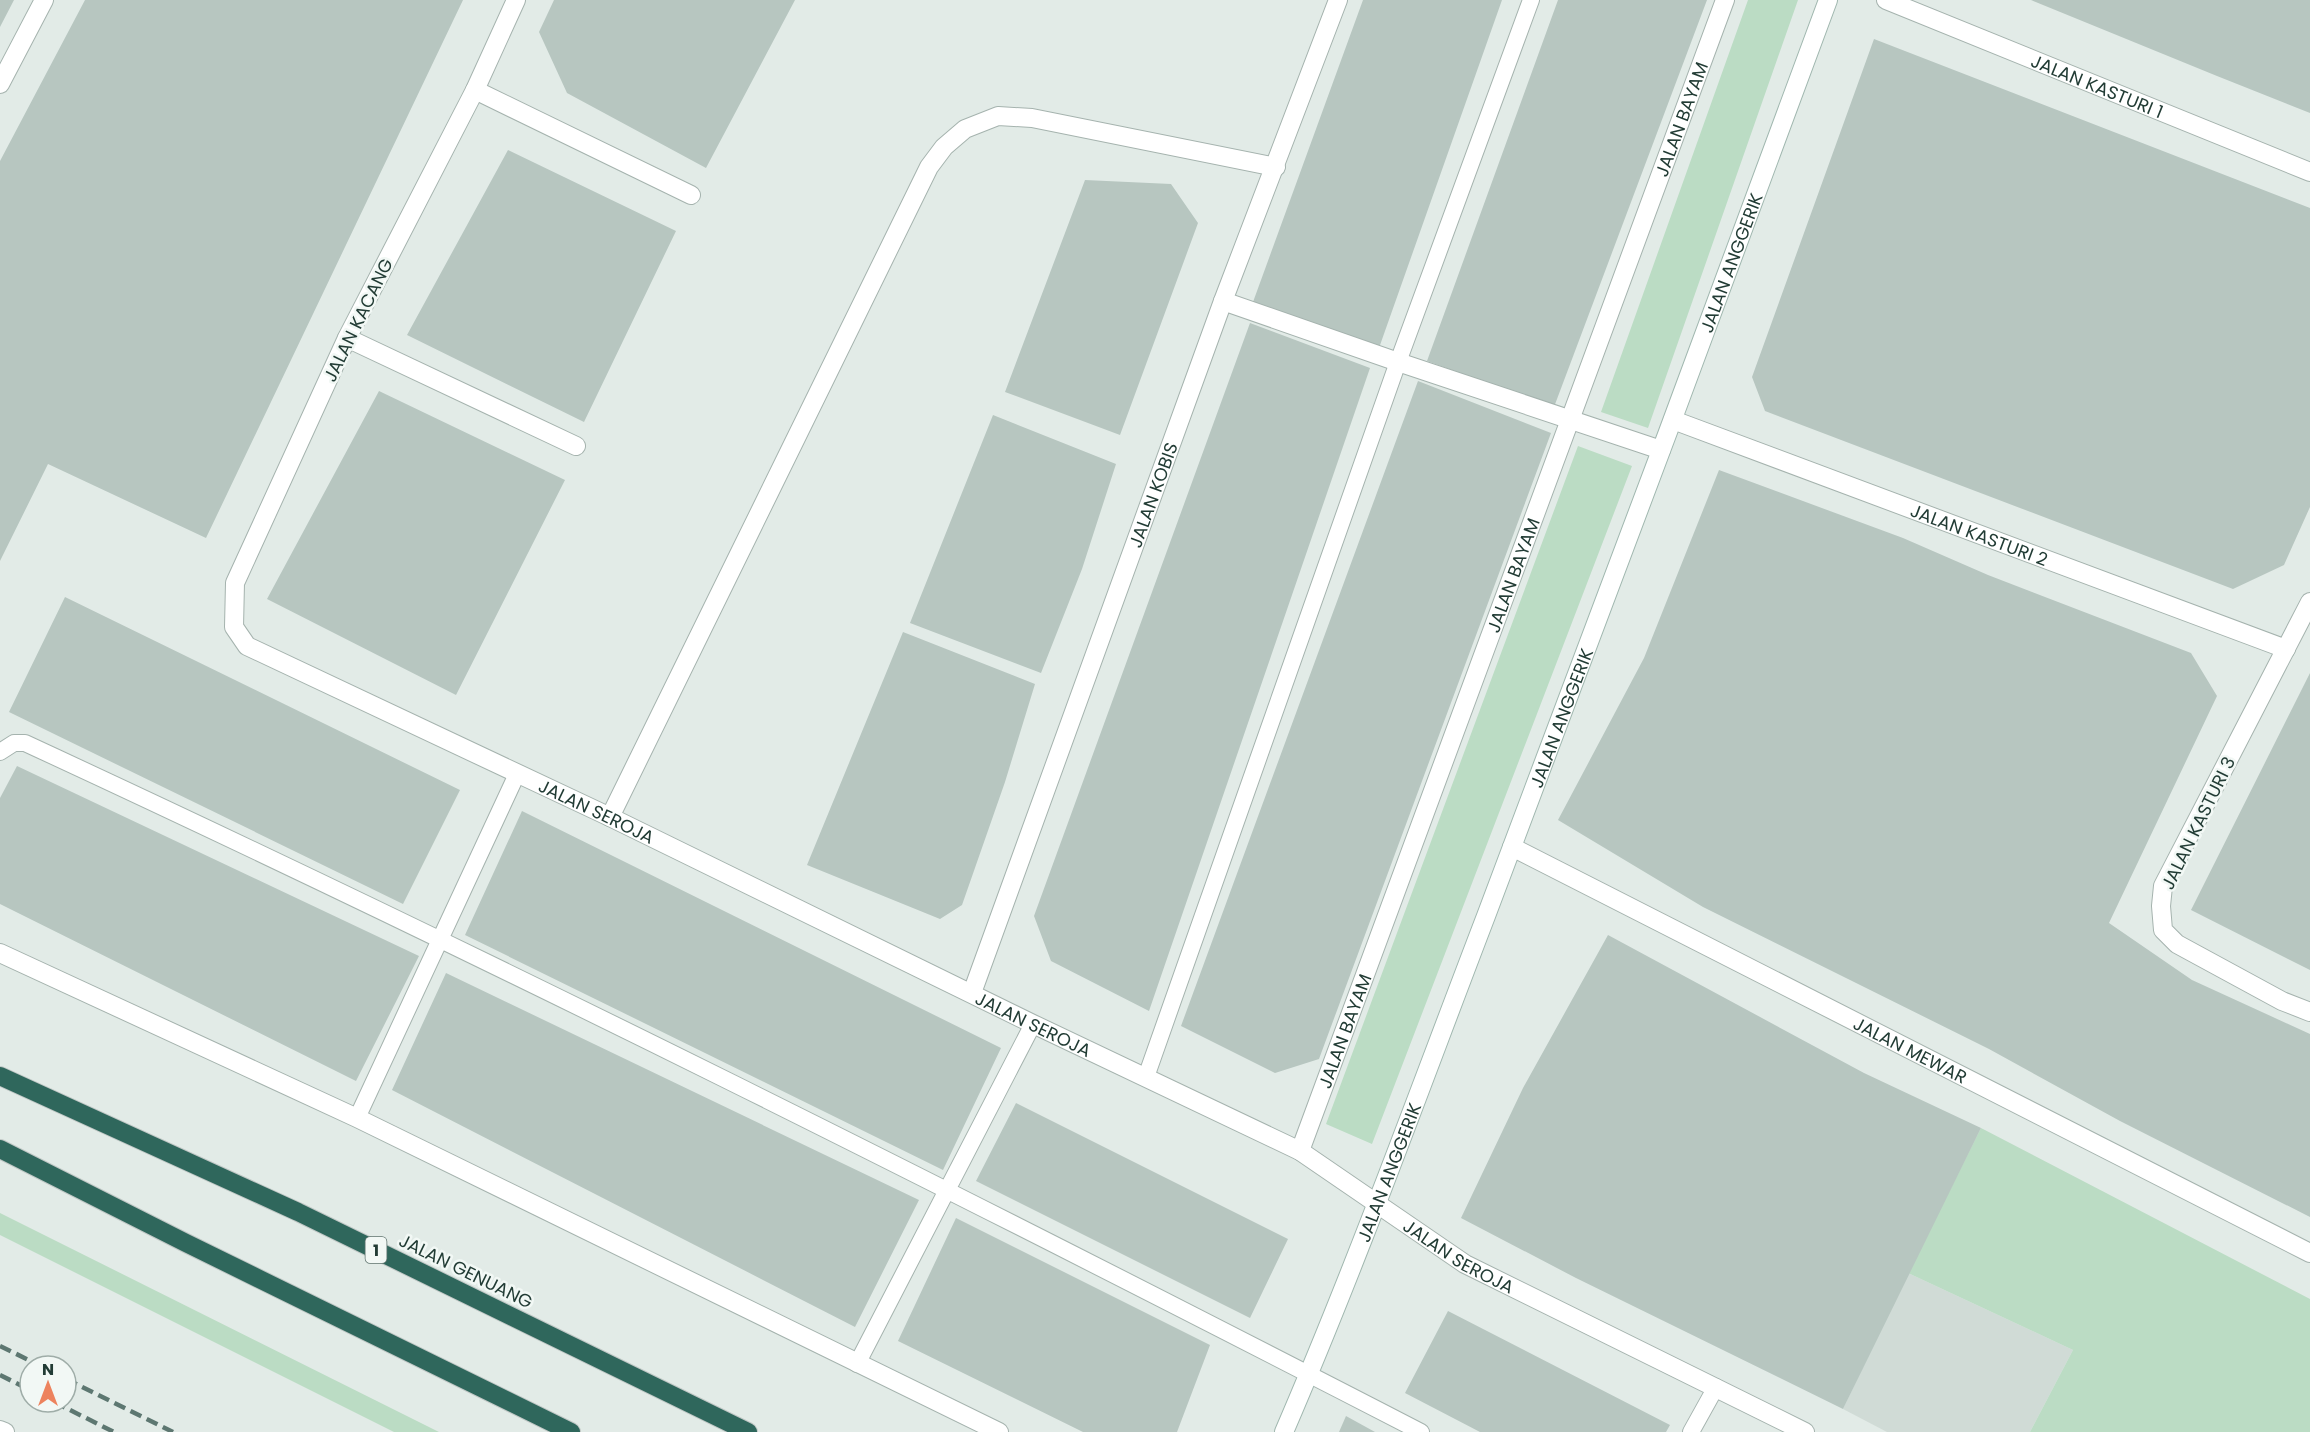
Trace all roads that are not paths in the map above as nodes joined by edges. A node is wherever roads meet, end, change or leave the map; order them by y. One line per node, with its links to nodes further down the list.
1 (44, 0): 8 (street)
2 (516, 0): 9 (street, JALAN KACANG)
3 (1338, 0): 10 (street, JALAN KOBIS)
4 (1531, 0): 15 (lane)
5 (1725, 0): 16 (street, JALAN BAYAM)
6 (1828, 0): 17 (street, JALAN ANGGERIK)
7 (1886, 0): 11 (street, JALAN KASTURI 1)
8 (0, 84)
9 (475, 90): 12 (street); 14 (street, JALAN KACANG)
10 (1276, 167): 13 (street, JALAN KOBIS); 25 (street)
11 (2310, 171)
12 (691, 195)
13 (1223, 301): 15 (street); 29 (street, JALAN KOBIS)
14 (347, 338): 18 (street); 21 (street, JALAN KACANG)
15 (1398, 363): 16 (street); 33 (lane)
16 (1570, 420): 19 (street); 36 (street, JALAN BAYAM)
17 (1673, 420): 19 (street, JALAN ANGGERIK); 22 (street, JALAN KASTURI 2)
18 (576, 446)
19 (1661, 450): 26 (street, JALAN ANGGERIK)
20 (2310, 602): 22 (street, JALAN KASTURI 3)
21 (247, 646): 24 (street, JALAN SEROJA)
22 (2286, 649): 30 (street, JALAN KASTURI 3)
23 (0, 752): 27 (lane)
24 (518, 774): 25 (street, JALAN SEROJA); 27 (lane)
25 (610, 817): 29 (street, JALAN SEROJA)
26 (1512, 847): 38 (street, JALAN ANGGERIK); 39 (street, JALAN MEWAR)
27 (441, 940): 34 (lane); 37 (lane)
28 (0, 953): 34 (street)
29 (972, 993): 31 (street, JALAN SEROJA)
30 (2310, 1012)
31 (1033, 1024): 33 (street, JALAN SEROJA); 37 (lane)
32 (0, 1076): 46 (highway, JALAN GENUANG / 1)
33 (1146, 1077): 36 (street, JALAN SEROJA)
34 (357, 1118): 40 (street)
35 (0, 1149): 45 (highway)
36 (1300, 1151): 38 (street, JALAN SEROJA)
37 (948, 1190): 40 (lane); 41 (lane)
38 (1376, 1203): 41 (street, JALAN ANGGERIK); 42 (street, JALAN SEROJA)
39 (2310, 1254)
40 (857, 1364): 47 (street)
41 (1309, 1374): 48 (street, JALAN ANGGERIK); 49 (lane)
42 (1716, 1387): 50 (lane); 51 (street, JALAN SEROJA)
43 (0, 1430): 44 (street)
44 (5, 1432)
45 (571, 1432)
46 (748, 1432)
47 (999, 1432)
48 (1284, 1432)
49 (1421, 1432)
50 (1691, 1432)
51 (1805, 1432)

